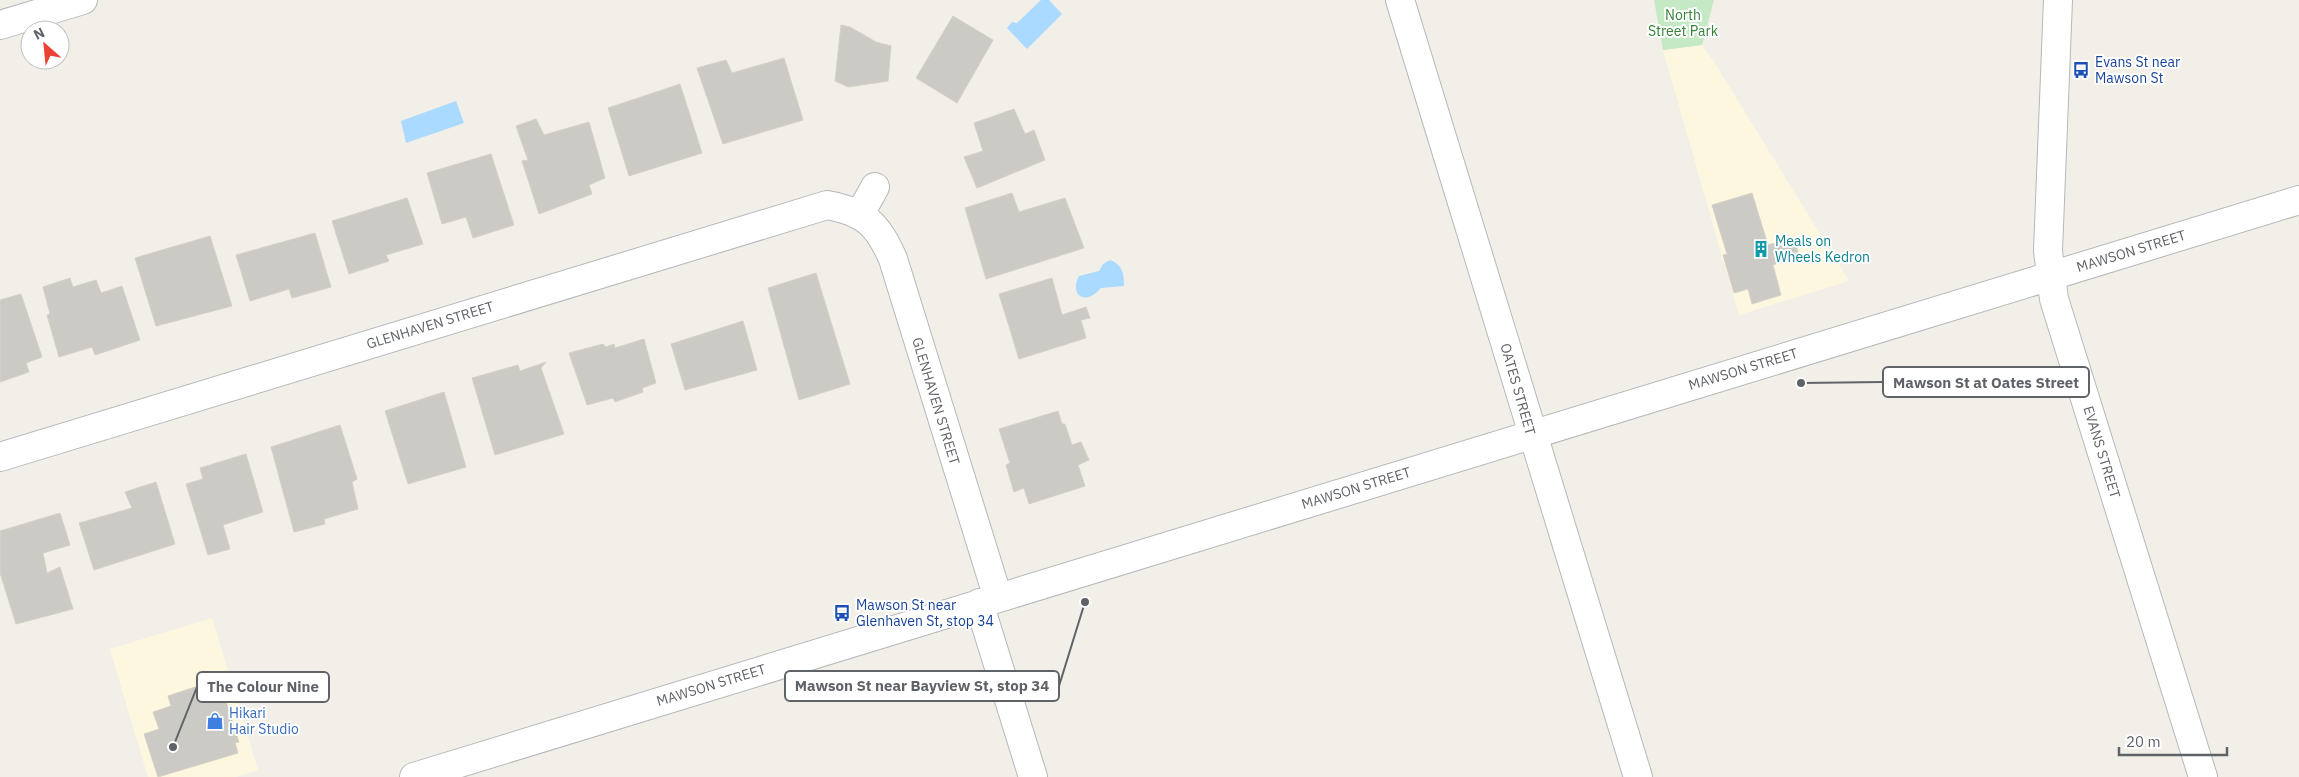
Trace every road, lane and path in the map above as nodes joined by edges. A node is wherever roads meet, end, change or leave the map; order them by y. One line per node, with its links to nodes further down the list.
1 (83, 0): 4 (street)
2 (1400, 0): 9 (street, OATES STREET)
3 (2058, 0): 8 (street, EVANS STREET)
4 (0, 25)
5 (875, 187): 7 (street)
6 (2299, 200): 8 (street, MAWSON STREET)
7 (860, 214): 10 (street, GLENHAVEN STREET); 11 (street, GLENHAVEN STREET)
8 (2050, 275): 9 (street, MAWSON STREET); 16 (street, EVANS STREET)
9 (1532, 434): 11 (street, MAWSON STREET); 15 (street, OATES STREET)
10 (0, 457)
11 (988, 600): 12 (street, MAWSON STREET); 14 (street, GLENHAVEN STREET)
12 (455, 771): 13 (street, MAWSON STREET)
13 (414, 777)
14 (1033, 777)
15 (1638, 777)
16 (2203, 777)

